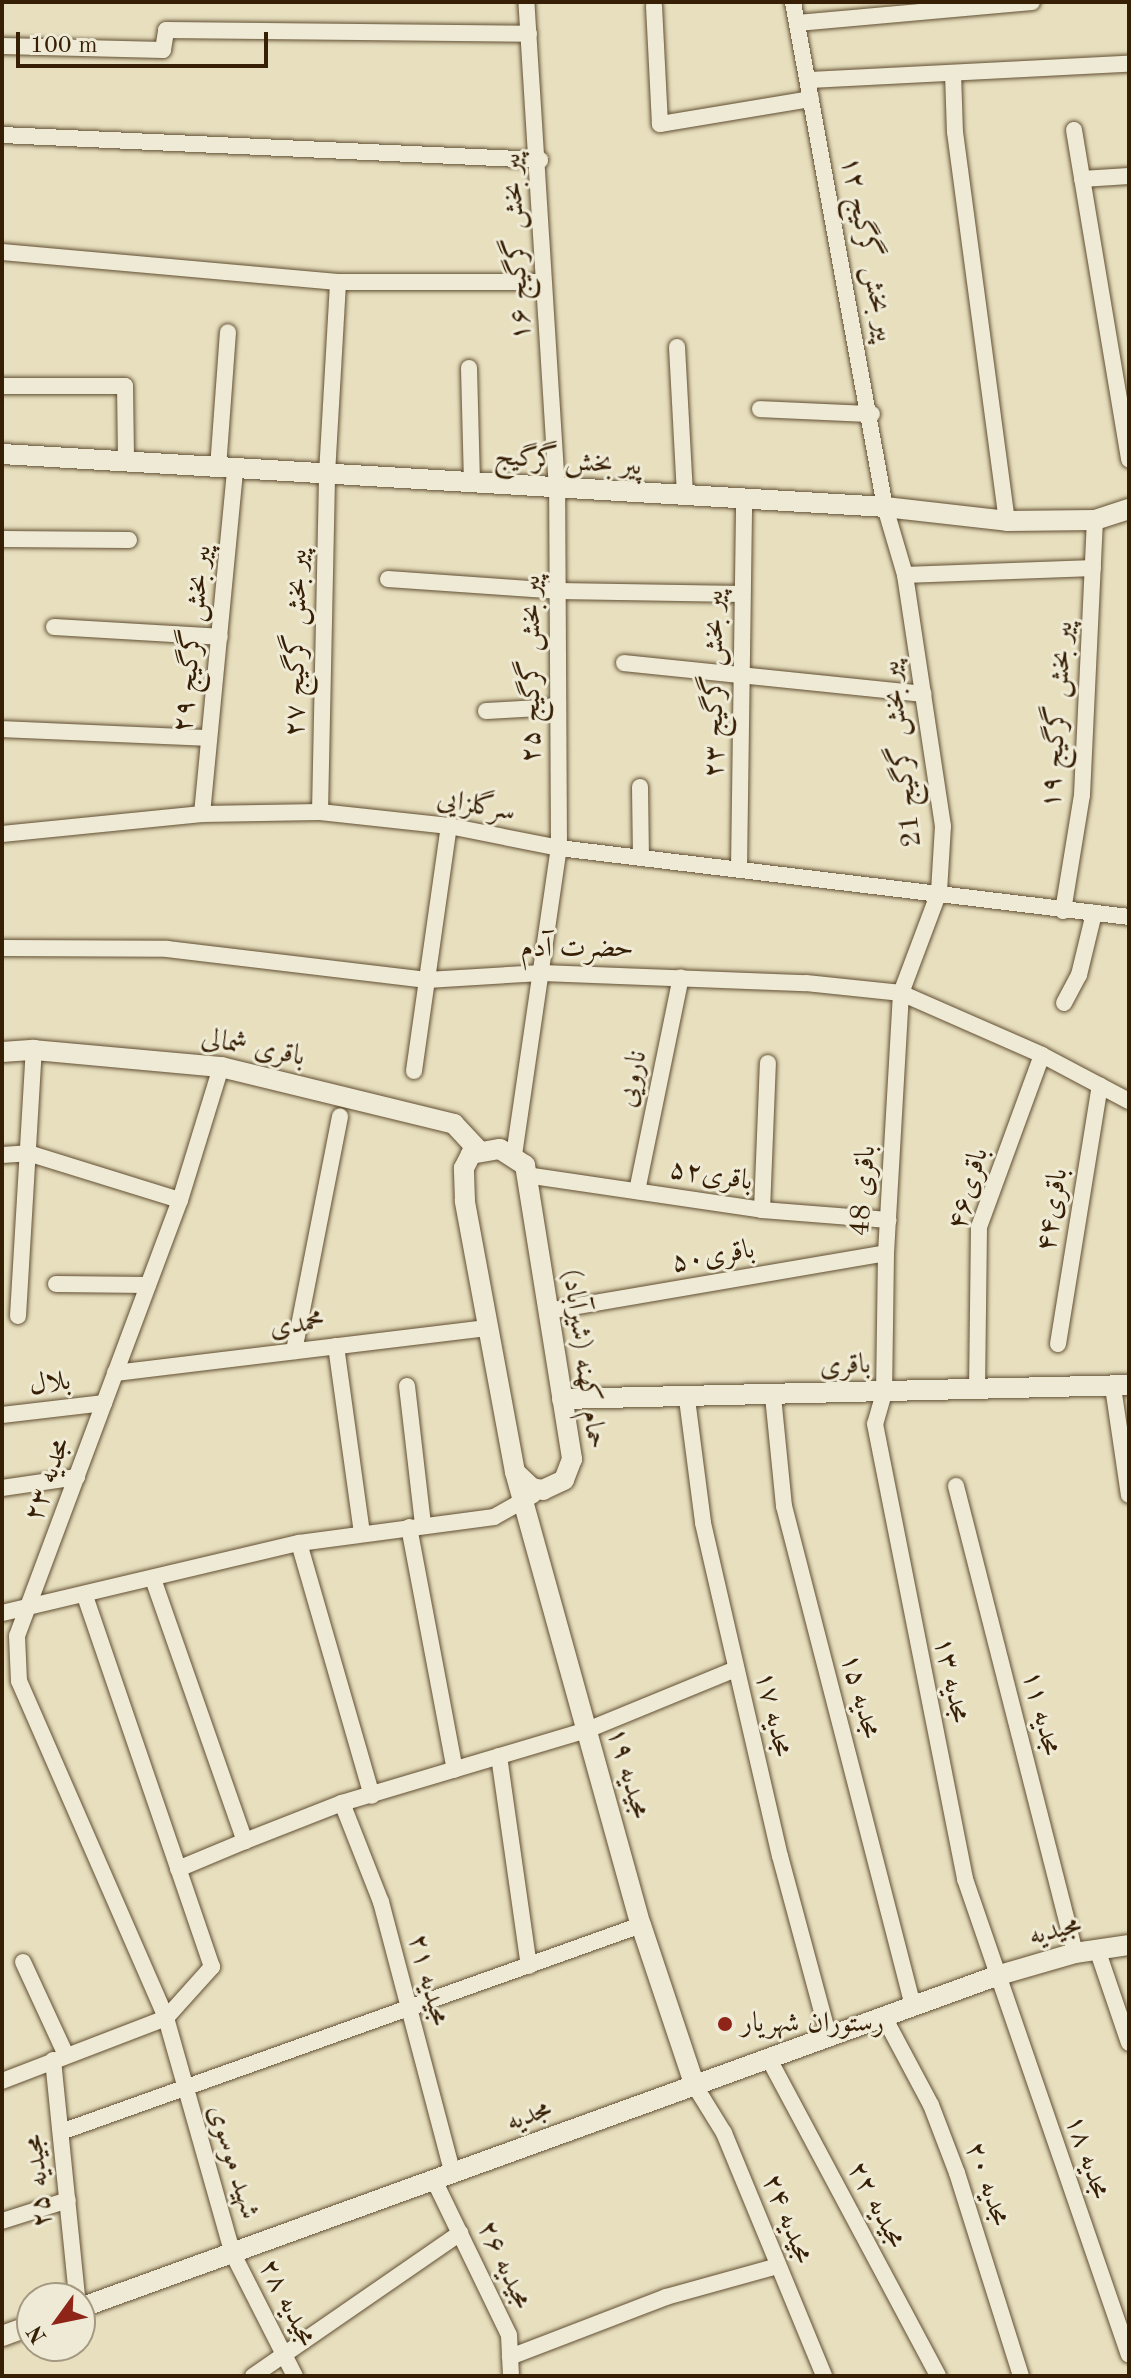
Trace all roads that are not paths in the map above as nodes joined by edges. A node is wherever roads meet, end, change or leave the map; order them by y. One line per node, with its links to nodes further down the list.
1 (526, 2): 6 (street, پیر بخش گرگیج ۱۶)
2 (793, 2): 5 (street, پیر بخش گرگیج ۱۲)
3 (1032, 2): 5 (street)
4 (654, 6): 11 (street)
5 (797, 23): 10 (street, پیر بخش گرگیج ۱۲)
6 (529, 34): 7 (street); 14 (street, پیر بخش گرگیج ۱۶)
7 (2, 46)
8 (1129, 64): 9 (street)
9 (953, 73): 10 (street); 38 (street)
10 (808, 80): 11 (street, پیر بخش گرگیج ۱۲)
11 (811, 99): 25 (street, پیر بخش گرگیج ۱۲)
12 (1074, 130): 16 (street)
13 (2, 135): 14 (street)
14 (540, 160): 19 (street, پیر بخش گرگیج ۱۶)
15 (1129, 176): 16 (street)
16 (1082, 179): 27 (street)
17 (2, 252): 18 (street)
18 (338, 282): 19 (street); 30 (street, پیر بخش گرگیج ۲۷)
19 (543, 282): 32 (street, پیر بخش گرگیج ۱۶)
20 (228, 332): 29 (street, پیر بخش گرگیج ۲۹)
21 (677, 347): 33 (street)
22 (469, 368): 31 (street)
23 (2, 386): 28 (street)
24 (760, 409): 25 (street)
25 (872, 414): 35 (street, پیر بخش گرگیج ۱۲)
26 (2, 454): 28 (street, پیر بخش گرگیج)
27 (1129, 459)
28 (126, 462): 29 (street, پیر بخش گرگیج)
29 (226, 468): 30 (street, پیر بخش گرگیج); 47 (street, پیر بخش گرگیج ۲۹)
30 (327, 474): 31 (street, پیر بخش گرگیج); 56 (street, پیر بخش گرگیج ۲۷)
31 (472, 484): 32 (street, پیر بخش گرگیج)
32 (557, 489): 33 (street, پیر بخش گرگیج); 44 (street, پیر بخش گرگیج ۲۵)
33 (685, 497): 34 (street, پیر بخش گرگیج)
34 (744, 501): 35 (street, پیر بخش گرگیج); 45 (street, پیر بخش گرگیج ۲۳)
35 (885, 507): 38 (street, پیر بخش گرگیج); 42 (street, پیر بخش گرگیج 21)
36 (1129, 509): 37 (street, پیر بخش گرگیج)
37 (1095, 520): 38 (street, پیر بخش گرگیج); 41 (street, پیر بخش گرگیج ۱۹)
38 (1007, 521)
39 (2, 539): 40 (street)
40 (129, 540)
41 (1093, 568): 42 (street); 64 (street, پیر بخش گرگیج ۱۹)
42 (905, 575): 50 (street, پیر بخش گرگیج 21)
43 (388, 579): 44 (street)
44 (558, 591): 45 (street); 51 (street, پیر بخش گرگیج ۲۵)
45 (742, 594): 49 (street, پیر بخش گرگیج ۲۳)
46 (54, 627): 47 (street)
47 (220, 637): 54 (street, پیر بخش گرگیج ۲۹)
48 (624, 663): 49 (street)
49 (741, 676): 50 (street); 62 (street, پیر بخش گرگیج ۲۳)
50 (923, 694): 63 (street, پیر بخش گرگیج 21)
51 (558, 707): 52 (street); 60 (street, پیر بخش گرگیج ۲۵)
52 (486, 711)
53 (2, 729): 54 (street)
54 (209, 738): 57 (street, پیر بخش گرگیج ۲۹)
55 (640, 787): 61 (street)
56 (320, 812): 57 (street, سرگلزایی); 58 (street, سرگلزایی)
57 (202, 814): 59 (street, سرگلزایی)
58 (449, 826): 60 (street, سرگلزایی); 70 (street)
59 (2, 834)
60 (559, 848): 61 (street, سرگلزایی); 68 (street, پیر بخش گرگیج ۲۵)
61 (641, 857): 62 (street, سرگلزایی)
62 (739, 869): 63 (street, سرگلزایی)
63 (939, 892): 64 (street, سرگلزایی); 71 (street, پیر بخش گرگیج 21)
64 (1063, 911): 65 (street, سرگلزایی)
65 (1094, 913): 66 (street, سرگلزایی); 72 (street)
66 (1129, 917)
67 (2, 948): 70 (street, حضرت آدم)
68 (542, 973): 69 (street, حضرت آدم); 70 (street, حضرت آدم); 85 (street, پیر بخش گرگیج ۲۵)
69 (681, 977): 71 (street, حضرت آدم); 87 (street, نارویی)
70 (427, 980): 78 (street)
71 (901, 993): 75 (street, حضرت آدم); 90 (street, باقری 48)
72 (1064, 1003)
73 (34, 1050): 74 (street, باقری شمالی); 77 (street, باقری شمالی); 83 (street)
74 (2, 1052)
75 (1042, 1055): 79 (street, حضرت آدم); 103 (street, باقری۴۶)
76 (768, 1063): 89 (street)
77 (221, 1067): 82 (street, باقری شمالی); 88 (street, مجدیه ۲۳)
78 (414, 1071)
79 (1100, 1085): 80 (street, حضرت آدم); 97 (street, باقری۴۴)
80 (1129, 1101)
81 (340, 1116): 99 (street)
82 (478, 1150): 85 (street); 96 (street)
83 (28, 1153): 84 (street); 88 (street); 95 (street)
84 (2, 1155)
85 (514, 1155): 86 (street, حمام کهنه (شیرآباد))
86 (526, 1175): 87 (street, باقری۵۲); 94 (street, حمام کهنه (شیرآباد))
87 (637, 1191): 89 (street, باقری۵۲)
88 (180, 1200): 93 (street, مجدیه ۲۳)
89 (762, 1210): 90 (street, باقری۵۲)
90 (889, 1220): 91 (street, باقری 48)
91 (886, 1253): 94 (street, باقری۵۰); 104 (street, باقری 48)
92 (56, 1284): 93 (street)
93 (148, 1285): 100 (street, مجدیه ۲۳)
94 (548, 1311): 106 (street, حمام کهنه (شیرآباد))
95 (18, 1316)
96 (485, 1328): 98 (street, محمدی); 110 (street)
97 (1058, 1344)
98 (336, 1346): 99 (street, محمدی); 118 (street)
99 (294, 1351): 100 (street, محمدی)
100 (115, 1373): 108 (street, مجدیه ۲۳)
101 (407, 1386): 117 (street)
102 (1121, 1386): 103 (street, باقری); 115 (street)
103 (977, 1391): 104 (street, باقری)
104 (884, 1393): 105 (street, باقری); 138 (street, مجدیه ۱۳)
105 (773, 1396): 107 (street, باقری); 139 (street, مجدیه ۱۵)
106 (562, 1399): 107 (street, باقری); 114 (street, حمام کهنه (شیرآباد))
107 (687, 1399): 124 (street, مجدیه ۱۷)
108 (104, 1403): 109 (street, بلال); 111 (street, مجدیه ۲۳)
109 (2, 1415)
110 (515, 1472): 114 (street); 116 (street, مجیدیه ۱۹)
111 (77, 1477): 113 (street); 122 (street, مجدیه ۲۳)
112 (956, 1486): 135 (street, مجدیه ۱۱)
113 (2, 1488)
114 (543, 1490): 116 (street)
115 (1129, 1495)
116 (523, 1501): 117 (street); 125 (street, مجیدیه ۱۹)
117 (416, 1526): 118 (street); 127 (street)
118 (362, 1533): 119 (street)
119 (299, 1543): 120 (street); 128 (street)
120 (153, 1579): 121 (street); 130 (street)
121 (85, 1596): 122 (street); 131 (street)
122 (27, 1610): 123 (street); 142 (street, مجدیه ۲۳)
123 (2, 1613)
124 (736, 1669): 125 (street); 143 (street, مجدیه ۱۷)
125 (587, 1730): 126 (street); 132 (street, مجیدیه ۱۹)
126 (499, 1756): 127 (street); 137 (street)
127 (455, 1770): 128 (street)
128 (372, 1796): 129 (street)
129 (342, 1803): 130 (street); 140 (street, مجیدیه ۲۱)
130 (245, 1841): 131 (street)
131 (178, 1869): 142 (street)
132 (641, 1925): 137 (street); 149 (street, مجیدیه ۱۹)
133 (1129, 1945): 134 (street, مجیدیه)
134 (1097, 1949): 135 (street, مجیدیه); 144 (street)
135 (1075, 1953): 138 (street, مجیدیه)
136 (23, 1962): 145 (street, مجیدیه ۲۵)
137 (529, 1966): 140 (street)
138 (996, 1976): 139 (street, مجدیه); 160 (street, مجدیه ۱۸)
139 (913, 2006): 141 (street, مجدیه)
140 (409, 2009): 148 (street); 151 (street, مجیدیه ۲۱)
141 (884, 2017): 143 (street, مجدیه); 167 (street, مجدیه ۲۰)
142 (166, 2018): 145 (street); 148 (street, مجدیه ۲۳)
143 (829, 2037): 146 (street, مجدیه)
144 (1129, 2043)
145 (60, 2057): 147 (street); 150 (street, مجیدیه ۲۵)
146 (769, 2059): 149 (street, مجدیه); 166 (street, مجیدیه ۲۲)
147 (2, 2081)
148 (183, 2085): 150 (street); 155 (street, شهید موسوی)
149 (695, 2086): 151 (street, مجدیه); 156 (street, مجیدیه ۲۴)
150 (61, 2132): 152 (street, مجیدیه ۲۵)
151 (444, 2177): 154 (street, مجیدیه ۲۶); 155 (street, مجدیه)
152 (68, 2200): 153 (street); 157 (street, مجیدیه ۲۵)
153 (2, 2221)
154 (460, 2233): 159 (street); 161 (street, مجیدیه ۲۶)
155 (233, 2254): 158 (street, مجدیه); 159 (street, مجیدیه ۲۸)
156 (778, 2266): 161 (street); 165 (street, مجیدیه ۲۴)
157 (76, 2282)
158 (96, 2302)
159 (284, 2354): 162 (street); 163 (street, مجیدیه ۲۸)
160 (1129, 2355)
161 (510, 2357): 164 (street, مجیدیه ۲۶)
162 (253, 2376)
163 (295, 2376)
164 (511, 2376)
165 (824, 2376)
166 (938, 2376)
167 (1021, 2376)

